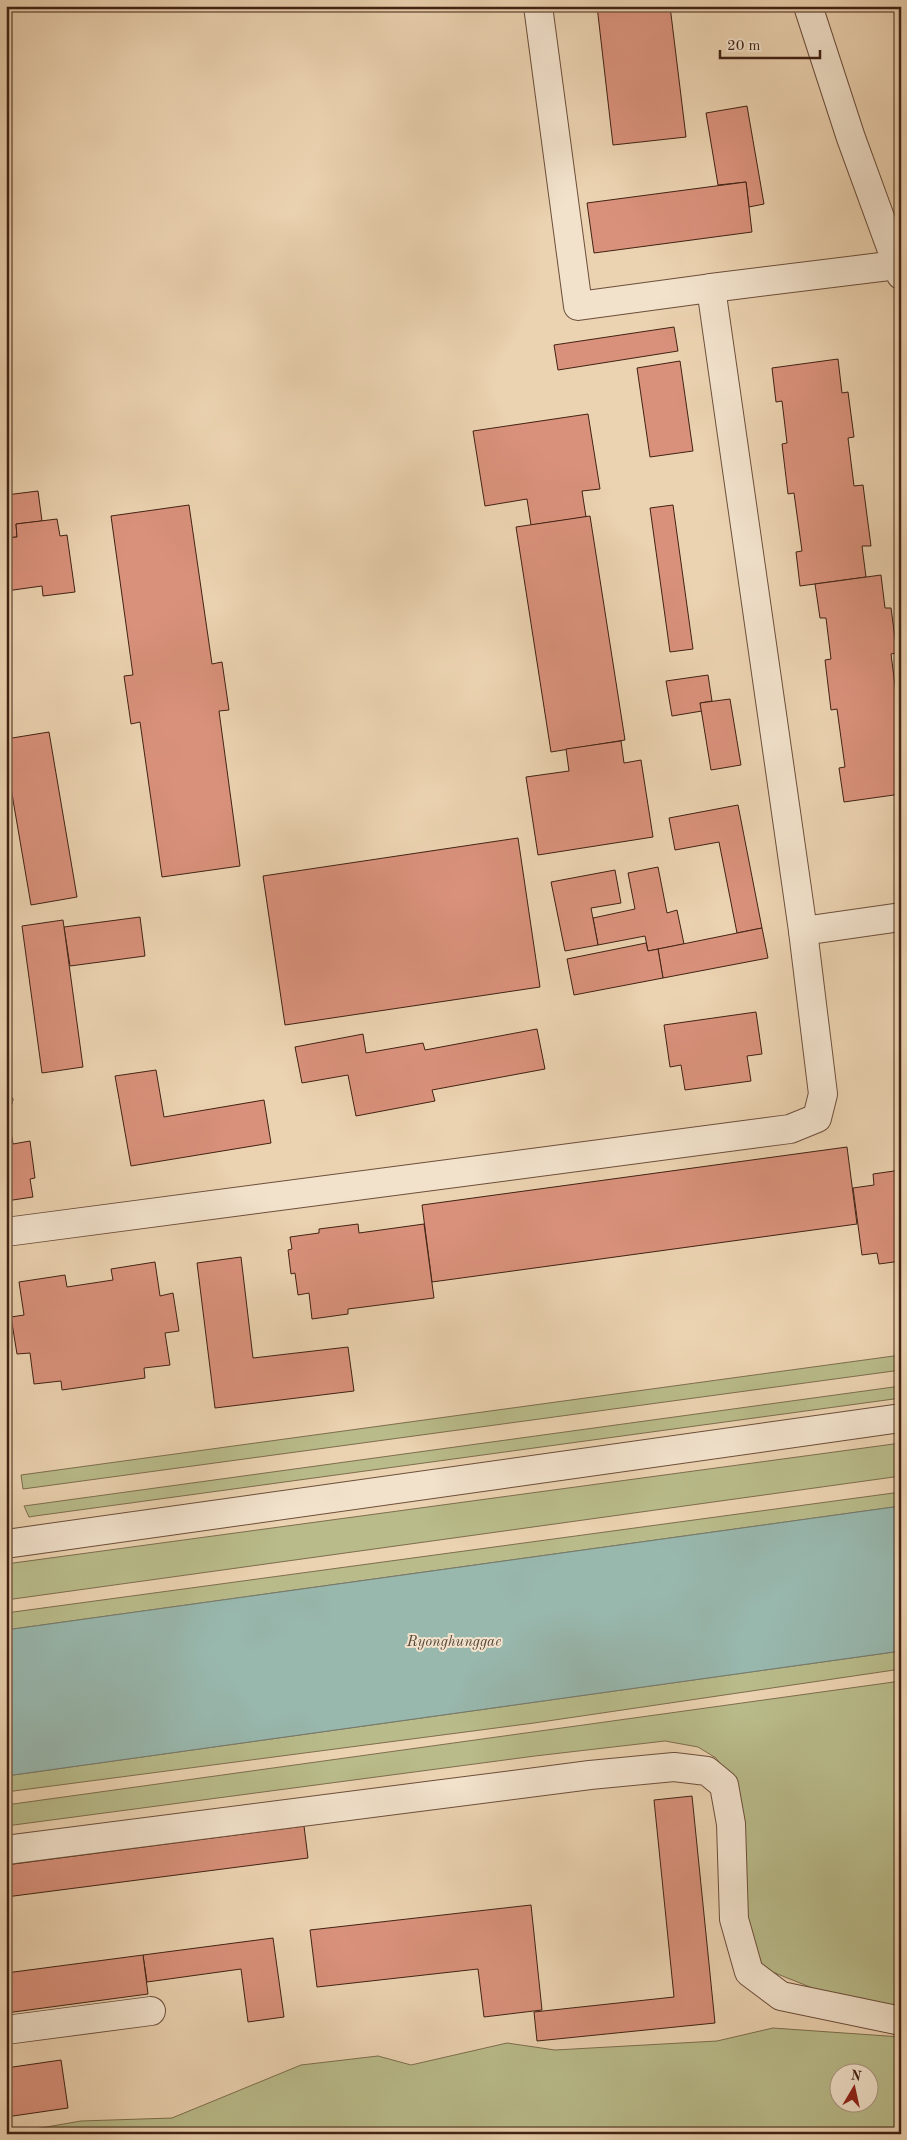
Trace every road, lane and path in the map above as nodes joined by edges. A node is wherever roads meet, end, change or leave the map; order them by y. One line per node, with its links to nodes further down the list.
1 (538, 6): 4 (street)
2 (808, 6): 3 (street)
3 (899, 270): 4 (street)
4 (711, 288): 6 (street)
5 (901, 918): 6 (street)
6 (803, 931): 7 (street)
7 (6, 1232)
8 (901, 1418): 9 (street)
9 (6, 1544)
10 (6, 1850): 12 (street)
11 (151, 2011): 13 (street)
12 (901, 2021)
13 (6, 2030)

